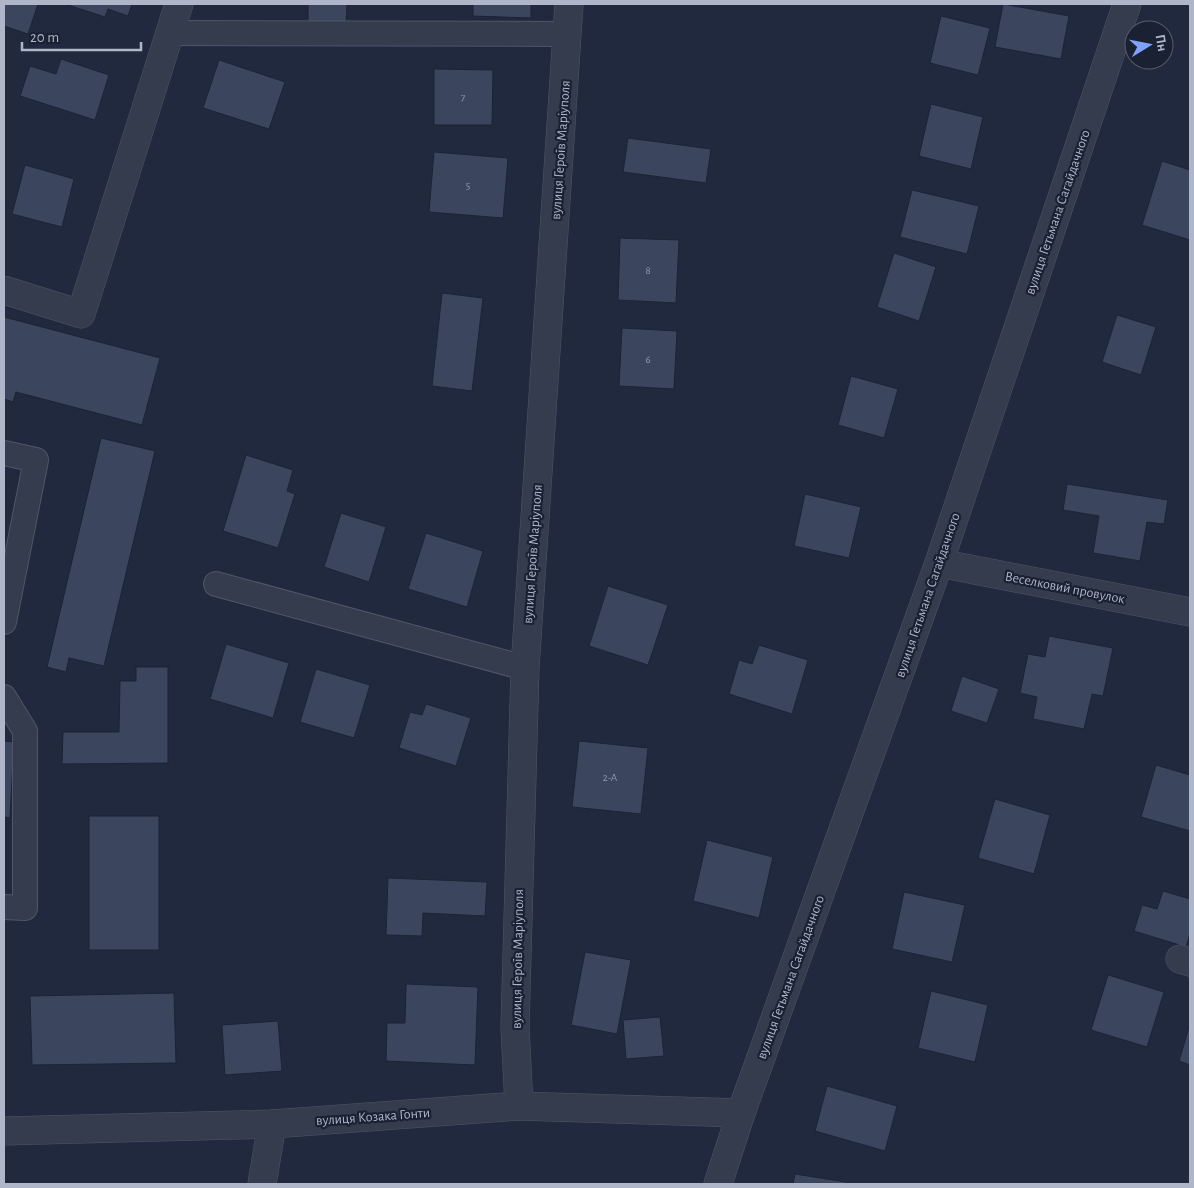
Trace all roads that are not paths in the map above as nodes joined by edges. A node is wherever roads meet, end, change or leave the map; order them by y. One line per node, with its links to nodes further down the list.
1 (179, 4): 4 (street)
2 (569, 4): 5 (street, вулиця Героїв Маріуполя)
3 (1127, 4): 8 (street, вулиця Гетьмана Сагайдачного)
4 (170, 33): 5 (lane); 6 (street)
5 (568, 34): 12 (street, вулиця Героїв Маріуполя)
6 (4, 290)
7 (4, 453): 11 (lane)
8 (939, 563): 10 (street, Веселковий провулок); 16 (street, вулиця Гетьмана Сагайдачного)
9 (216, 584): 12 (lane)
10 (1190, 612)
11 (4, 622)
12 (525, 668): 15 (street, вулиця Героїв Маріуполя)
13 (4, 697): 14 (lane)
14 (4, 907)
15 (519, 1106): 16 (street, вулиця Козака Гонти); 17 (street, вулиця Козака Гонти)
16 (741, 1113): 20 (street, вулиця Гетьмана Сагайдачного)
17 (272, 1124): 18 (street, вулиця Козака Гонти); 19 (street)
18 (4, 1131)
19 (262, 1184)
20 (718, 1184)

